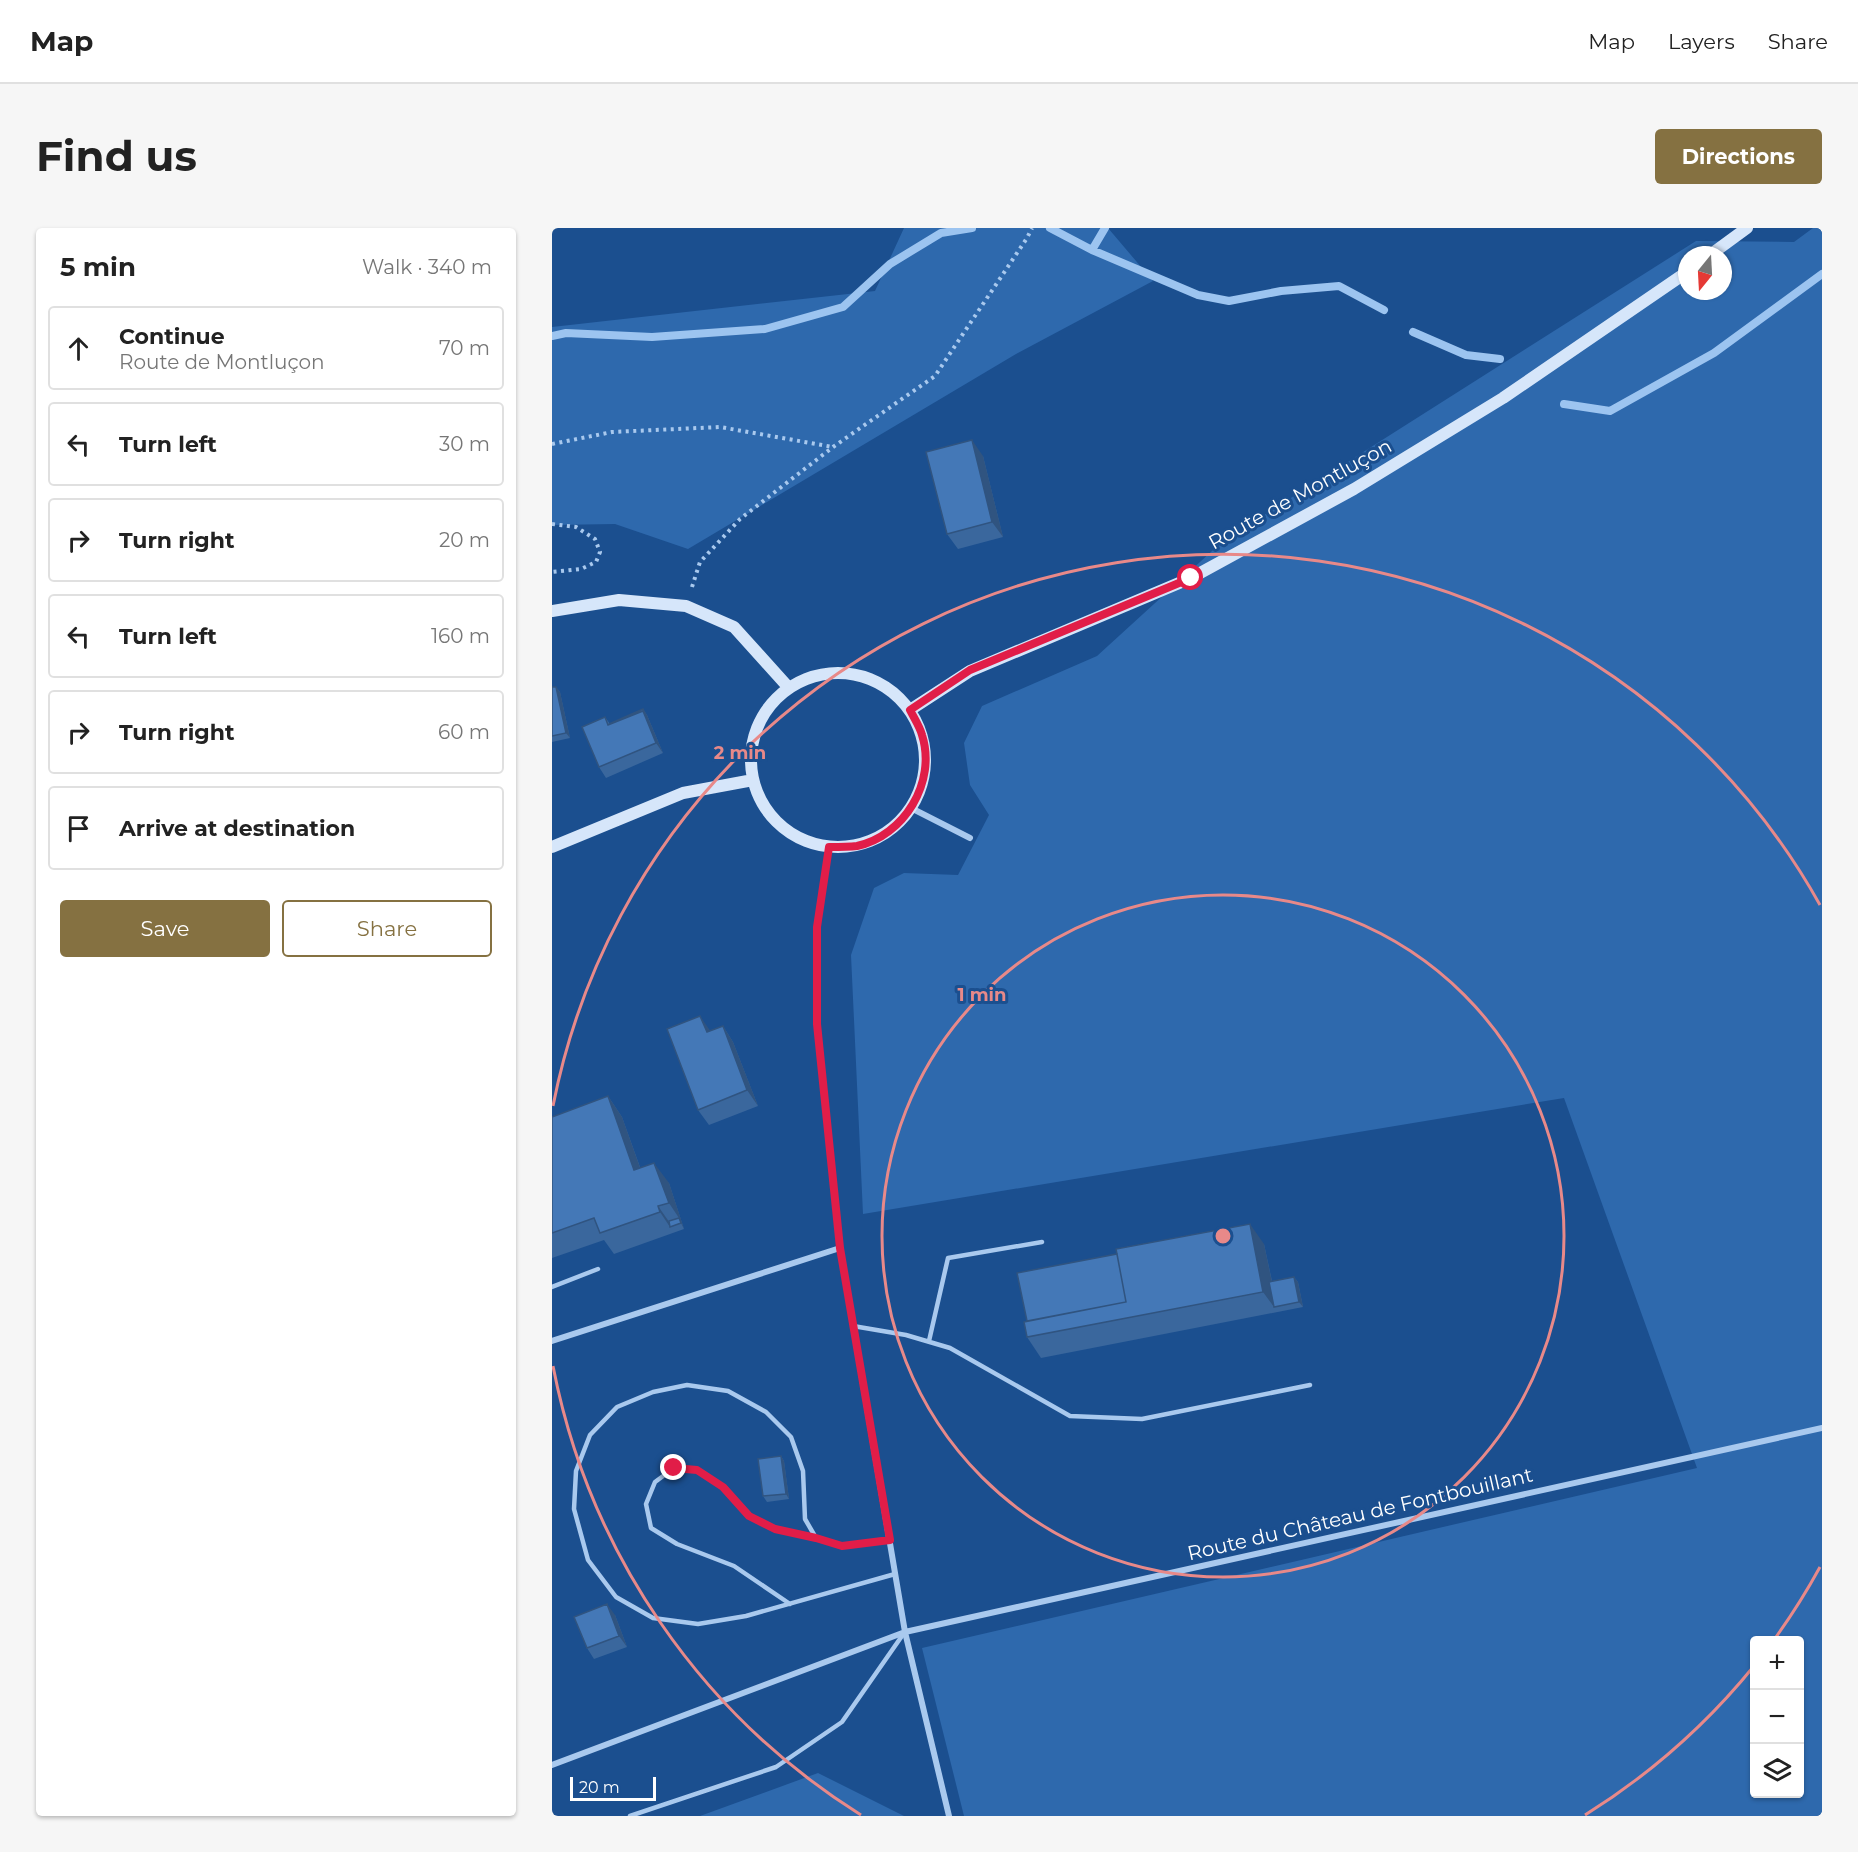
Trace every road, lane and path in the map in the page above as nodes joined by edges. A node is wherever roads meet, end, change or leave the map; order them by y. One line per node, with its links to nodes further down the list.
1 (1032, 228): 6 (path)
2 (1746, 228): 3 (main road)
3 (1722, 246)
4 (1678, 278): 12 (main road, Route de Montluçon)
5 (552, 444): 6 (path)
6 (833, 447): 9 (path)
7 (552, 524): 8 (path)
8 (552, 572)
9 (686, 606): 10 (main road); 11 (main road)
10 (552, 610)
11 (789, 688): 12 (main road); 13 (main road)
12 (910, 710): 14 (main road)
13 (753, 780): 16 (main road); 17 (main road)
14 (910, 808): 15 (street); 16 (main road)
15 (969, 838)
16 (829, 847): 19 (street)
17 (552, 848)
18 (1042, 1242): 24 (lane)
19 (840, 1248): 22 (street); 23 (street)
20 (598, 1269): 21 (lane)
21 (552, 1287)
22 (853, 1326): 24 (lane); 28 (street)
23 (552, 1341)
24 (929, 1341): 25 (lane)
25 (1310, 1385)
26 (1822, 1428): 31 (street, Route du Château de Fontbouillant)
27 (816, 1538): 28 (lane); 30 (lane); 30 (lane)
28 (890, 1540): 29 (street)
29 (895, 1574): 30 (lane); 31 (street)
30 (790, 1604)
31 (905, 1632): 32 (street, Route du Château de Fontbouillant); 33 (lane); 34 (street)
32 (552, 1765)
33 (630, 1816)
34 (949, 1816)

